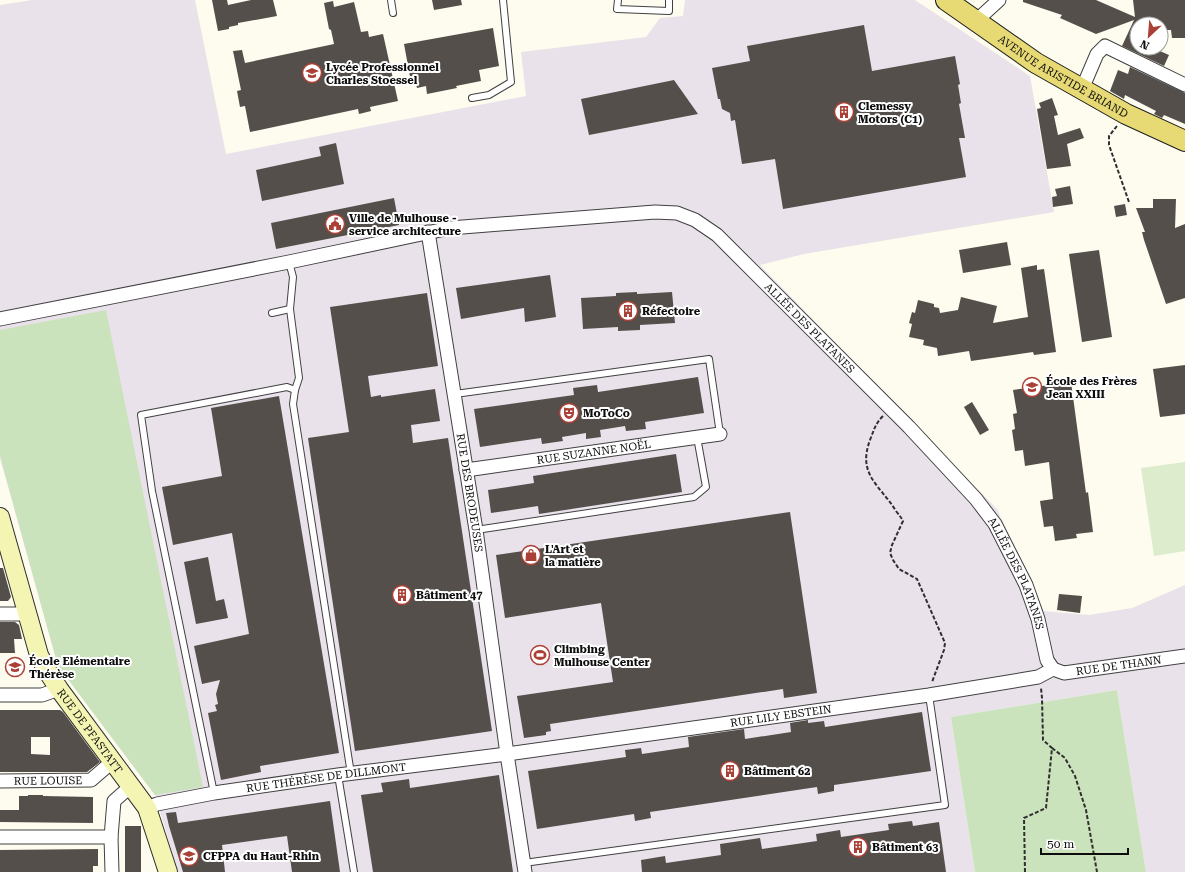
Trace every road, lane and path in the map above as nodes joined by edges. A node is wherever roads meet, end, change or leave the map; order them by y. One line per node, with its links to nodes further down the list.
1 (391, 0): 7 (lane)
2 (503, 0): 11 (lane)
3 (618, 0): 4 (lane)
4 (669, 0)
5 (947, 0): 8 (main road, AVENUE ARISTIDE BRIAND)
6 (999, 0): 8 (street)
7 (393, 13)
8 (976, 21): 10 (main road, AVENUE ARISTIDE BRIAND)
9 (1185, 85): 10 (street)
10 (1082, 89): 12 (main road, AVENUE ARISTIDE BRIAND)
11 (472, 98)
12 (1126, 114): 13 (main road, AVENUE ARISTIDE BRIAND); 14 (path)
13 (1185, 141)
14 (1130, 202)
15 (428, 232): 16 (street, ALLÉE DES PLATANES); 21 (street, RUE DES BRODEUSES); 22 (street, ALLÉE DES PLATANES)
16 (289, 262): 17 (lane); 19 (street, ALLÉE DES PLATANES)
17 (290, 309): 18 (lane); 20 (lane)
18 (272, 313)
19 (0, 319)
20 (295, 390): 39 (lane); 42 (lane)
21 (455, 394): 23 (lane); 25 (street, RUE DES BRODEUSES)
22 (890, 408): 31 (street, ALLÉE DES PLATANES); 35 (path)
23 (720, 434): 24 (street, RUE SUZANNE NOËL)
24 (697, 437): 25 (street, RUE SUZANNE NOËL); 27 (lane)
25 (466, 470): 27 (street, RUE DES BRODEUSES)
26 (1, 522): 28 (street, RUE DE PFASTATT)
27 (476, 530): 37 (street, RUE DES BRODEUSES)
28 (26, 611): 29 (street); 33 (street, RUE DE PFASTATT)
29 (0, 614)
30 (1185, 656): 31 (street, RUE DE THANN)
31 (1053, 669): 32 (street, RUE LILY EBSTEIN)
32 (1038, 677): 35 (street, RUE LILY EBSTEIN); 36 (path)
33 (59, 689): 34 (street); 38 (street, RUE DE PFASTATT)
34 (0, 695)
35 (929, 695): 37 (street, RUE LILY EBSTEIN); 46 (lane)
36 (1052, 748): 50 (path); 51 (path)
37 (506, 754): 39 (street, RUE THÉRÈSE DE DILLMONT); 46 (street, RUE DES BRODEUSES)
38 (113, 761): 40 (street, RUE LOUISE); 41 (street, RUE DE PFASTATT)
39 (344, 774): 42 (street, RUE THÉRÈSE DE DILLMONT); 49 (lane)
40 (0, 781)
41 (131, 786): 43 (street, RUE DE PFASTATT); 45 (street)
42 (214, 793): 43 (street, RUE THÉRÈSE DE DILLMONT)
43 (147, 808): 48 (street, RUE DE PFASTATT)
44 (0, 837): 45 (street)
45 (111, 837): 47 (street)
46 (525, 867)
47 (112, 872)
48 (168, 872)
49 (354, 872)
50 (1025, 872)
51 (1097, 872)

